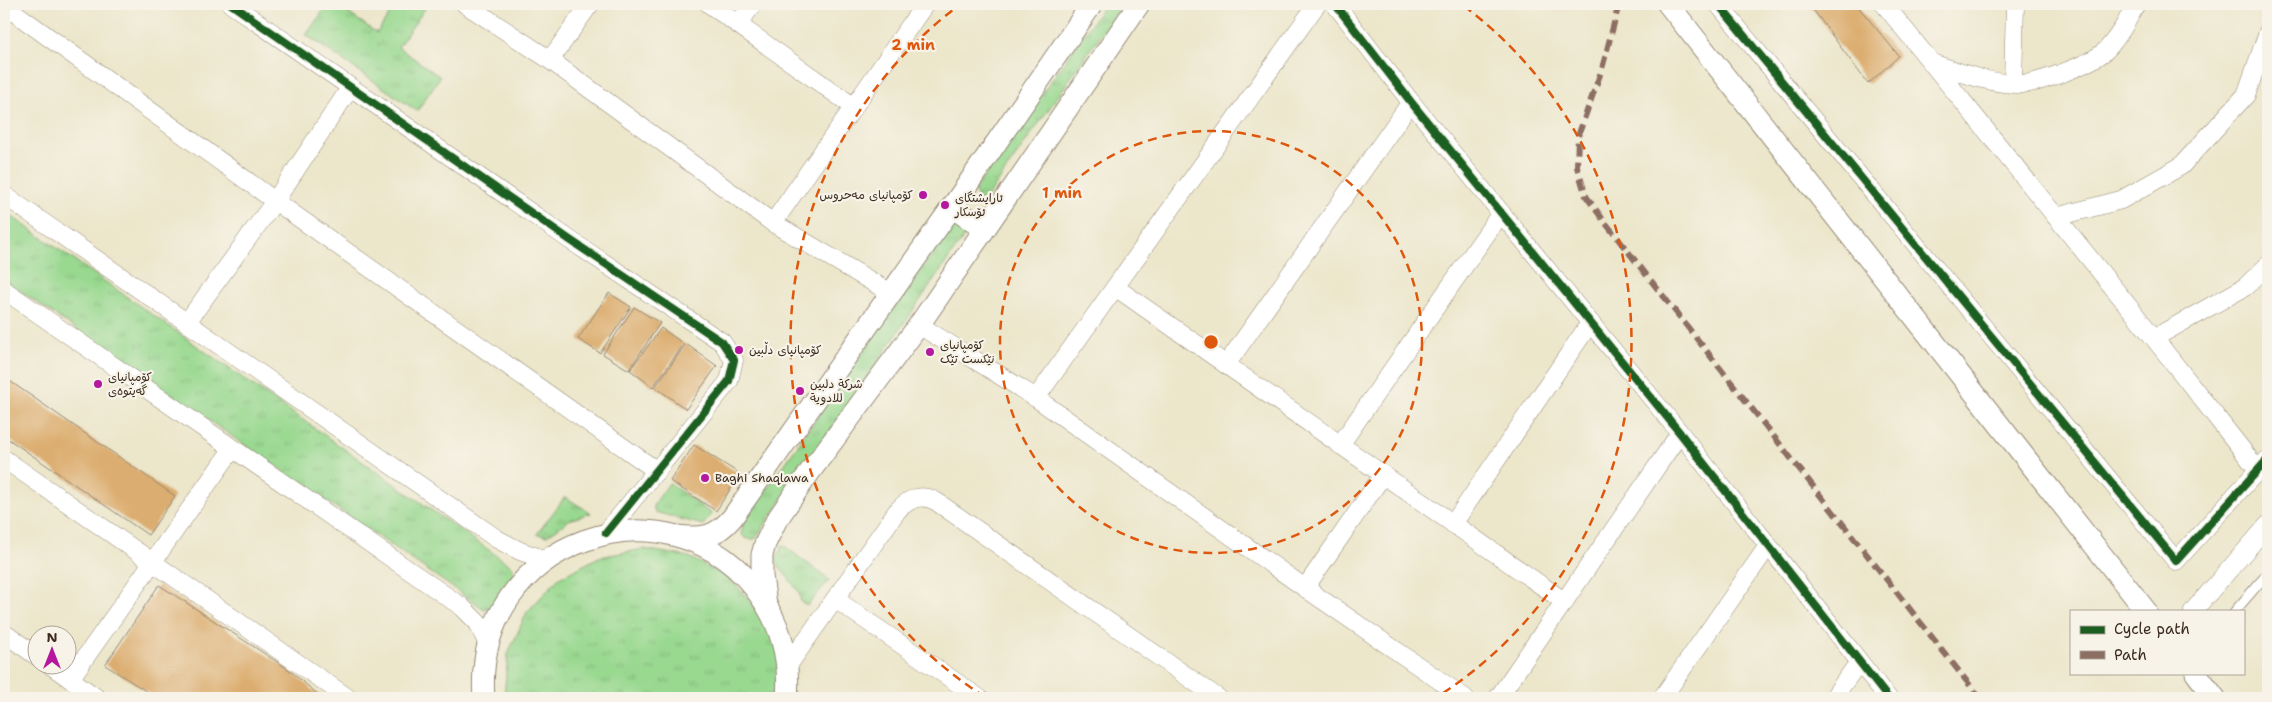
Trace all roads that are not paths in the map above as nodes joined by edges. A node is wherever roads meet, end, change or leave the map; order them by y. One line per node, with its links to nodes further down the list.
1 (231, 4): 22 (street)
2 (465, 4): 19 (street)
3 (590, 4): 19 (street)
4 (709, 4): 17 (street)
5 (752, 4): 17 (street)
6 (925, 4): 24 (street)
7 (1092, 4): 27 (street)
8 (1140, 4): 31 (street)
9 (1317, 4): 33 (street)
10 (1335, 4): 23 (street)
11 (1668, 4): 61 (street)
12 (1718, 4): 46 (street)
13 (1884, 4): 20 (street)
14 (2014, 4): 21 (street)
15 (2136, 4): 21 (street)
16 (4, 5): 26 (street)
17 (738, 24): 24 (street)
18 (2268, 32): 29 (street)
19 (550, 60): 30 (street)
20 (1932, 63): 21 (street); 29 (street)
21 (2013, 83)
22 (350, 88): 26 (street); 47 (street)
23 (1411, 102): 28 (street); 40 (street)
24 (854, 107): 30 (street)
25 (4, 195): 36 (street)
26 (275, 201): 36 (street); 47 (street)
27 (952, 207): 31 (street); 35 (street)
28 (1501, 213): 37 (street); 43 (street)
29 (2056, 217): 39 (street)
30 (773, 223): 35 (street)
31 (984, 229): 38 (street)
32 (2268, 265): 39 (street)
33 (1116, 288): 40 (street); 41 (street)
34 (4, 290): 44 (street)
35 (891, 293): 52 (street)
36 (187, 322): 54 (street)
37 (1590, 323): 42 (street); 49 (street)
38 (919, 325): 41 (street); 60 (street)
39 (2154, 338): 46 (street)
40 (1226, 365): 43 (street)
41 (1036, 398): 57 (street)
42 (1680, 433): 53 (street); 59 (street)
43 (1340, 445): 48 (street)
44 (232, 448): 55 (street); 65 (street)
45 (4, 458): 55 (street)
46 (2263, 465)
47 (657, 471): 51 (street)
48 (1383, 475): 49 (street); 57 (street)
49 (1453, 524): 59 (street)
50 (2268, 525): 62 (street)
51 (606, 533): 52 (street); 54 (street)
52 (677, 536): 60 (street)
53 (1768, 546): 67 (street); 80 (street)
54 (546, 560): 65 (street)
55 (152, 563): 71 (street); 73 (street)
56 (2268, 573): 63 (lane)
57 (1305, 588): 78 (street)
58 (835, 598): 68 (street); 76 (street); 77 (street)
59 (1565, 602): 79 (street)
60 (766, 605): 68 (street)
61 (2145, 610)
62 (2194, 610)
63 (2236, 610)
64 (4, 633): 66 (street)
65 (488, 645): 74 (street)
66 (28, 650)
67 (1859, 662): 81 (street); 82 (street)
68 (787, 668): 75 (street)
69 (63, 674): 71 (street)
70 (2197, 674): 83 (street)
71 (70, 679): 72 (street)
72 (97, 698)
73 (348, 698)
74 (484, 698)
75 (787, 698)
76 (979, 698)
77 (1218, 698)
78 (1465, 698)
79 (1498, 698)
80 (1662, 698)
81 (1833, 698)
82 (1888, 698)
83 (2215, 698)

